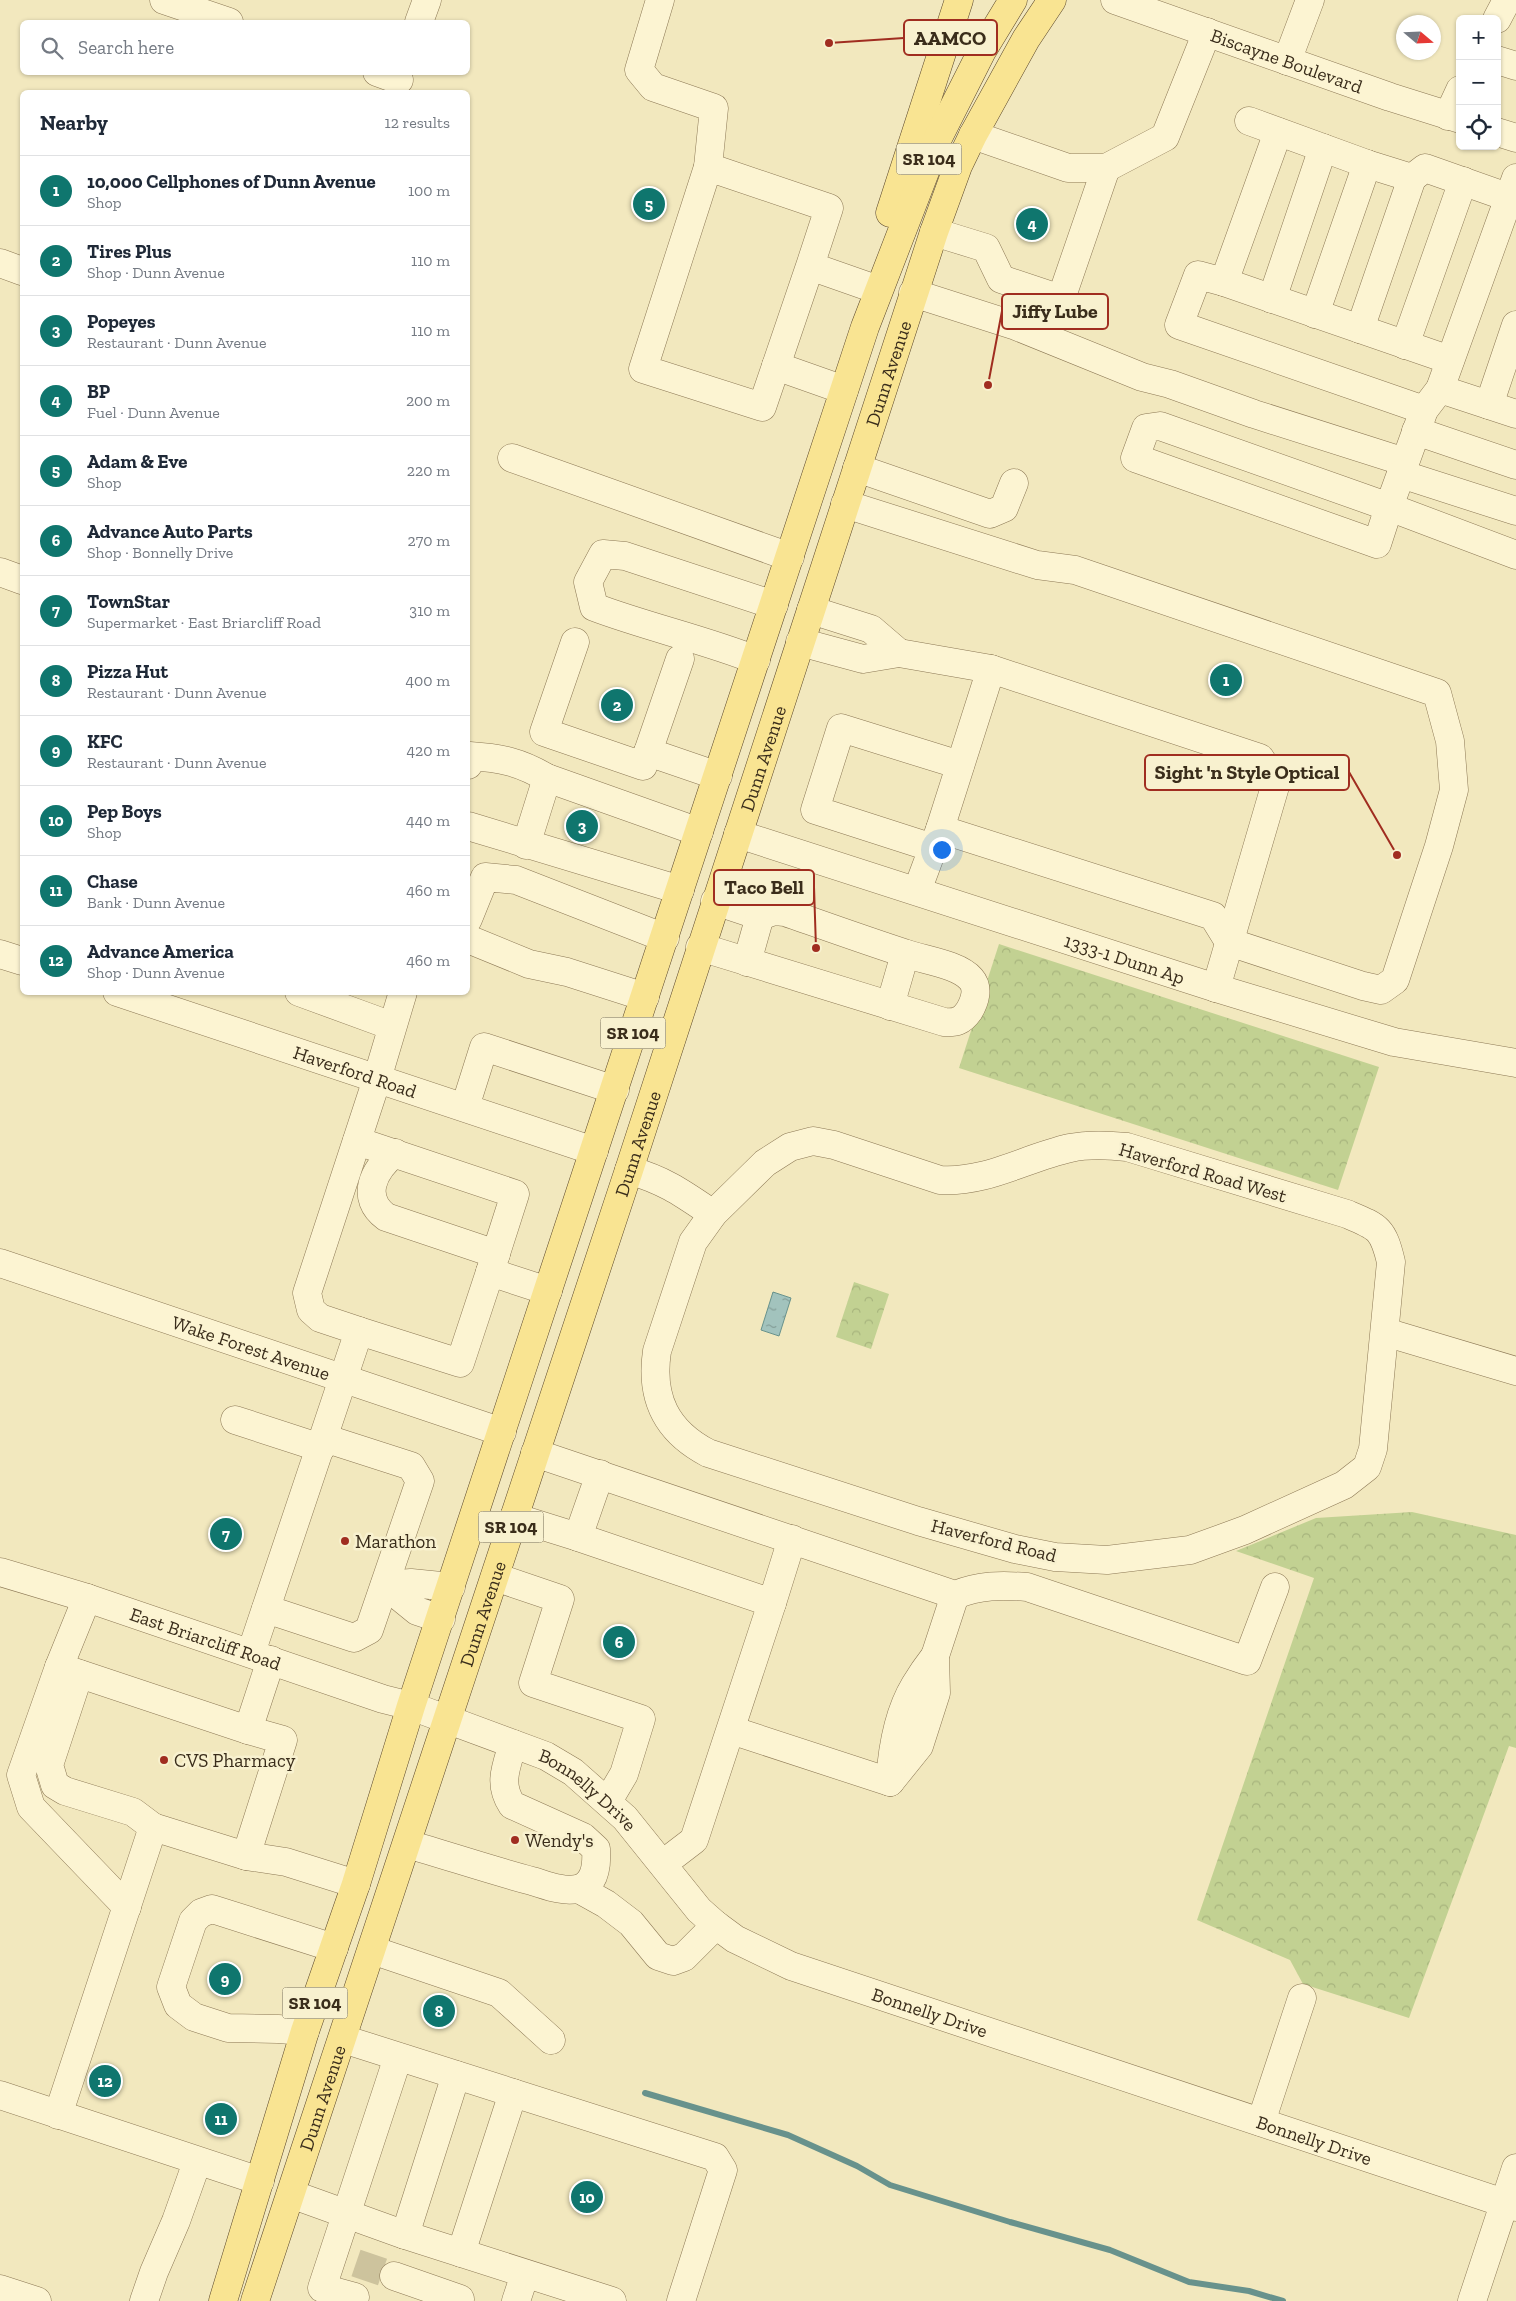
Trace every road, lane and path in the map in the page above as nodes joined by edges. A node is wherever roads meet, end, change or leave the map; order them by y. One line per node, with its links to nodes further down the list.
1 (164, 0): 11 (street)
2 (427, 0): 12 (street)
3 (660, 0): 25 (street)
4 (959, 0): 35 (main road)
5 (1013, 0): 40 (main road, Dunn Avenue / SR 104)
6 (1052, 0): 21 (main road, Dunn Avenue / SR 104)
7 (1115, 0): 13 (street, Biscayne Boulevard)
8 (1310, 0): 14 (street)
9 (1508, 0): 10 (street)
10 (1499, 15)
11 (223, 20)
12 (420, 20)
13 (1207, 32): 14 (street, Biscayne Boulevard); 26 (street)
14 (1287, 61): 17 (street, Biscayne Boulevard)
15 (1501, 61): 16 (street)
16 (1516, 66)
17 (1454, 117)
18 (1249, 122): 19 (street)
19 (1278, 132): 23 (street); 34 (street)
20 (1501, 133): 22 (street)
21 (973, 136): 26 (street); 30 (main road, Dunn Avenue / SR 104)
22 (1516, 138)
23 (1323, 148): 24 (street); 37 (street)
24 (1367, 164): 27 (street); 38 (street)
25 (708, 167): 32 (street); 44 (street)
26 (1106, 168): 30 (street)
27 (1412, 178): 28 (street); 41 (street)
28 (1463, 181): 29 (street); 42 (street)
29 (1514, 192): 43 (street)
30 (934, 232): 36 (main road, Dunn Avenue / SR 104)
31 (0, 263): 33 (street)
32 (810, 266): 35 (street); 44 (street)
33 (20, 270)
34 (1224, 282): 37 (street); 47 (street)
35 (868, 286): 40 (main road)
36 (911, 299): 51 (street); 53 (main road, Dunn Avenue / SR 104)
37 (1272, 299): 38 (street)
38 (1315, 314): 41 (street)
39 (1516, 325): 46 (street)
40 (865, 328): 45 (main road, Dunn Avenue / SR 104)
41 (1360, 329): 42 (street)
42 (1405, 345): 43 (street)
43 (1450, 360): 47 (street)
44 (776, 366): 45 (street)
45 (844, 390): 53 (main road); 57 (main road, Dunn Avenue / SR 104)
46 (1488, 405): 47 (street); 48 (street)
47 (1427, 410): 50 (street); 51 (street)
48 (1516, 414)
49 (512, 458): 57 (street)
50 (1516, 465)
51 (1403, 468): 54 (street); 55 (street)
52 (1014, 482): 53 (street)
53 (851, 486): 61 (main road, Dunn Avenue / SR 104); 86 (street)
54 (1389, 508): 54 (street); 56 (street)
55 (1516, 511)
56 (1516, 554)
57 (790, 557): 60 (main road, Dunn Avenue / SR 104)
58 (0, 572): 59 (street)
59 (20, 579)
60 (774, 605): 66 (main road, Dunn Avenue / SR 104); 66 (street)
61 (810, 610): 63 (main road, Dunn Avenue / SR 104); 64 (street)
62 (575, 642): 69 (street)
63 (800, 642): 64 (street); 76 (main road, Dunn Avenue / SR 104)
64 (899, 653): 67 (street)
65 (680, 659): 69 (street)
66 (756, 660): 68 (main road, Dunn Avenue / SR 104)
67 (991, 669): 71 (street); 86 (street)
68 (726, 750): 72 (main road, Dunn Avenue / SR 104); 76 (main road)
69 (648, 752): 72 (street)
70 (470, 760): 73 (street)
71 (960, 765): 77 (street); 77 (street)
72 (718, 776): 75 (main road, Dunn Avenue / SR 104)
73 (547, 778): 75 (street); 78 (street)
74 (470, 827): 78 (street)
75 (699, 832): 79 (main road, Dunn Avenue / SR 104)
76 (738, 834): 80 (street, 1333-1 Dunn Ap); 81 (main road, Dunn Avenue / SR 104)
77 (937, 839): 80 (street); 86 (street)
78 (526, 844): 79 (street)
79 (680, 890): 84 (main road, Dunn Avenue / SR 104)
80 (917, 891): 92 (street, 1333-1 Dunn Ap)
81 (716, 901): 83 (street); 87 (main road, Dunn Avenue / SR 104)
82 (470, 915): 84 (street)
83 (760, 916): 89 (street); 91 (street)
84 (665, 938): 96 (main road, Dunn Avenue / SR 104)
85 (470, 939): 96 (street)
86 (1229, 942): 92 (street)
87 (700, 947): 91 (street); 106 (main road, Dunn Avenue / SR 104)
88 (0, 954): 90 (street)
89 (905, 954): 97 (street); 97 (street)
90 (20, 960)
91 (747, 962): 97 (street)
92 (1216, 988): 99 (street, 1333-1 Dunn Ap)
93 (307, 995): 98 (street)
94 (402, 995): 98 (street)
95 (147, 997): 100 (street, Haverford Road)
96 (645, 997): 101 (main road, Dunn Avenue / SR 104)
97 (890, 1006)
98 (392, 1026): 100 (street)
99 (1516, 1062)
100 (377, 1079): 102 (street, Haverford Road); 103 (street)
101 (612, 1099): 102 (street); 104 (main road, Dunn Avenue / SR 104); 106 (main road)
102 (465, 1107): 104 (street, Haverford Road)
103 (357, 1141): 105 (street); 107 (street)
104 (594, 1151): 110 (main road); 113 (main road, Dunn Avenue / SR 104)
105 (395, 1153): 108 (street); 112 (street)
106 (629, 1170): 109 (street); 110 (main road, Dunn Avenue / SR 104)
107 (338, 1198): 108 (street); 114 (street)
108 (376, 1210): 112 (street)
109 (713, 1214): 115 (street, Haverford Road West); 115 (street, Haverford Road)
110 (609, 1230): 121 (main road, Dunn Avenue / SR 104)
111 (0, 1263): 117 (street, Wake Forest Avenue)
112 (493, 1263): 113 (street); 114 (street)
113 (548, 1291): 119 (main road, Dunn Avenue / SR 104)
114 (359, 1331): 117 (street)
115 (1385, 1332): 116 (street)
116 (1516, 1371)
117 (344, 1378): 119 (street, Wake Forest Avenue); 120 (street)
118 (235, 1420): 120 (street)
119 (502, 1432): 129 (main road, Dunn Avenue / SR 104)
120 (322, 1443): 128 (street); 134 (street)
121 (535, 1453): 122 (street); 123 (main road, Dunn Avenue / SR 104)
122 (600, 1474): 124 (street); 125 (street)
123 (514, 1517): 124 (street); 127 (main road, Dunn Avenue / SR 104)
124 (578, 1537): 133 (street)
125 (792, 1540): 131 (street); 133 (street)
126 (0, 1572): 132 (street, East Briarcliff Road)
127 (495, 1578): 139 (main road, Dunn Avenue / SR 104); 144 (street)
128 (385, 1585): 129 (street); 134 (street); 135 (street)
129 (452, 1587): 135 (main road, Dunn Avenue / SR 104)
130 (1275, 1587): 131 (street)
131 (955, 1595): 141 (street)
132 (88, 1598): 136 (street, East Briarcliff Road); 137 (street)
133 (772, 1602): 141 (street)
134 (266, 1609): 136 (street)
135 (441, 1619): 138 (main road, Dunn Avenue / SR 104)
136 (261, 1657): 138 (street, East Briarcliff Road); 140 (street)
137 (69, 1671): 140 (street); 143 (street); 145 (street)
138 (411, 1706): 139 (street, Bonnelly Drive); 149 (main road, Dunn Avenue / SR 104)
139 (448, 1720): 142 (street, Bonnelly Drive); 146 (main road, Dunn Avenue / SR 104)
140 (248, 1730): 147 (street)
141 (731, 1730): 148 (street)
142 (513, 1744): 144 (street, Bonnelly Drive); 150 (street)
143 (10, 1771): 151 (street)
144 (608, 1801): 148 (street, Bonnelly Drive)
145 (153, 1827): 147 (street); 151 (street)
146 (407, 1844): 150 (street); 154 (main road, Dunn Avenue / SR 104)
147 (246, 1856): 149 (street)
148 (664, 1863): 152 (street, Bonnelly Drive)
149 (356, 1884): 153 (main road, Dunn Avenue / SR 104)
150 (579, 1889): 152 (street)
151 (127, 1906): 163 (street)
152 (716, 1925): 164 (street, Bonnelly Drive)
153 (334, 1948): 156 (main road, Dunn Avenue / SR 104); 156 (street)
154 (372, 1950): 157 (main road, Dunn Avenue / SR 104); 158 (street)
155 (1302, 1998): 164 (street)
156 (304, 2031): 167 (main road, Dunn Avenue / SR 104)
157 (342, 2039): 159 (street); 168 (main road, Dunn Avenue / SR 104)
158 (551, 2040)
159 (398, 2056): 160 (street); 170 (street)
160 (456, 2075): 161 (street); 171 (street)
161 (513, 2093): 172 (street); 184 (street)
162 (0, 2095): 163 (street)
163 (58, 2115): 165 (street)
164 (1262, 2122): 169 (street, Bonnelly Drive)
165 (197, 2162): 167 (street); 179 (street)
166 (1516, 2168): 169 (street)
167 (260, 2181): 180 (main road, Dunn Avenue / SR 104)
168 (291, 2194): 170 (street); 181 (main road, Dunn Avenue / SR 104)
169 (1510, 2205): 185 (street)
170 (347, 2214): 171 (street); 176 (street)
171 (405, 2235): 172 (street)
172 (468, 2255): 173 (street); 177 (street)
173 (525, 2274): 182 (street); 183 (street)
174 (394, 2276): 177 (street)
175 (0, 2289): 178 (street)
176 (355, 2297)
177 (460, 2300)
178 (38, 2301)
179 (144, 2301)
180 (222, 2301)
181 (255, 2301)
182 (516, 2301)
183 (612, 2301)
184 (681, 2301)
185 (1472, 2301)

